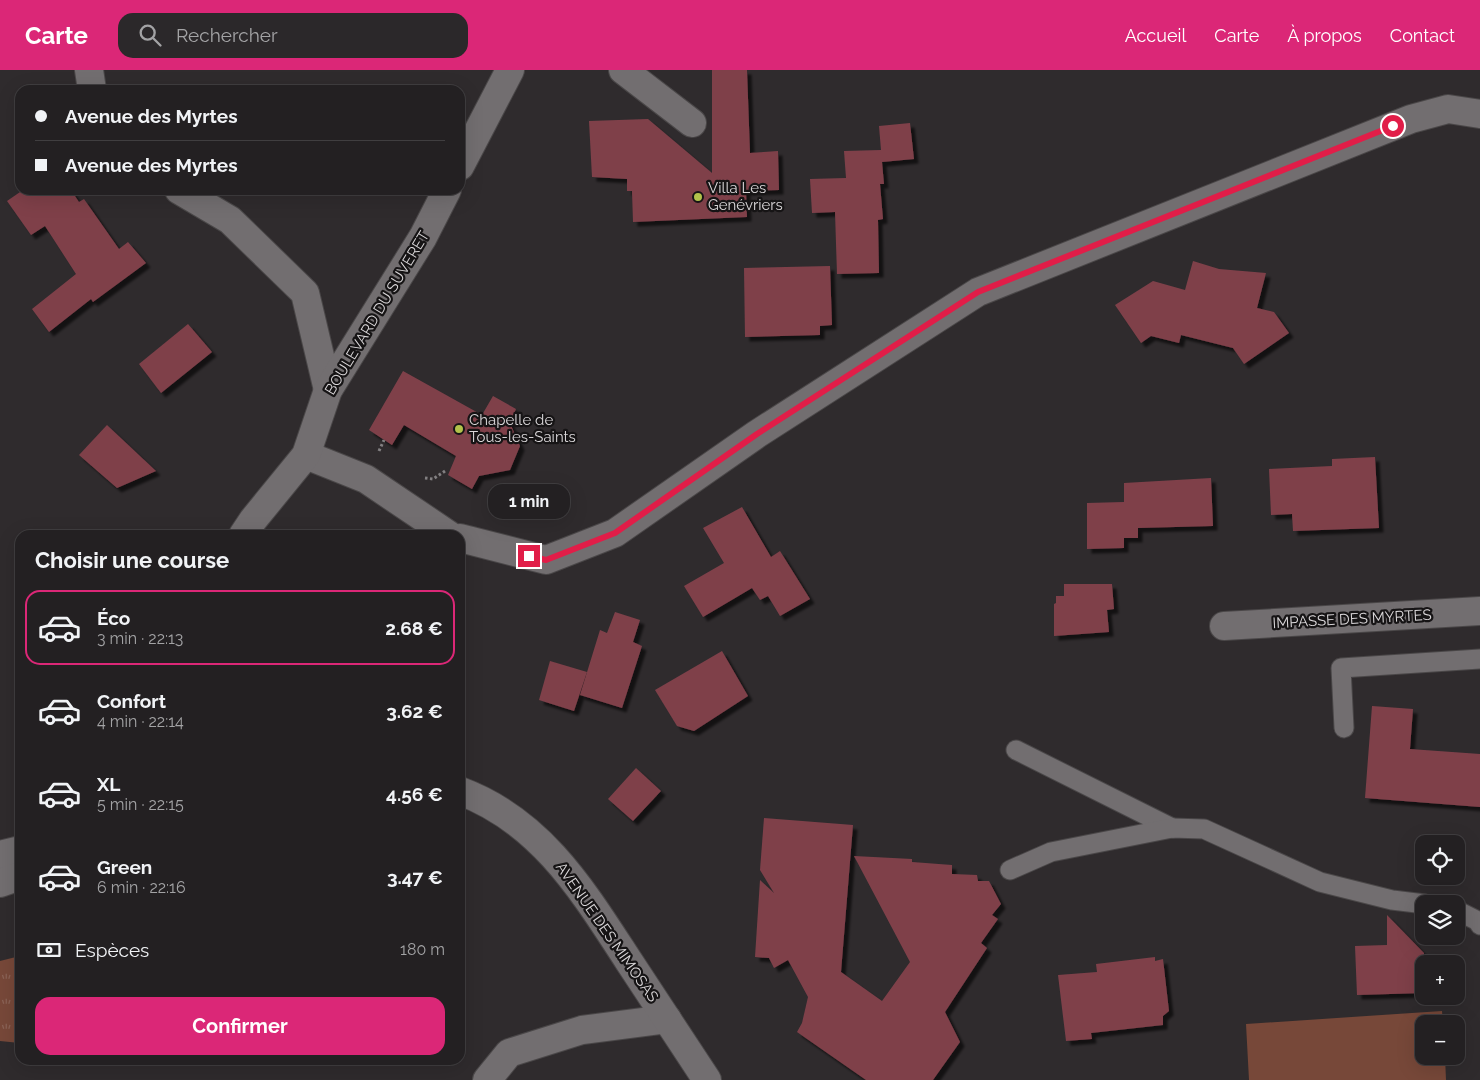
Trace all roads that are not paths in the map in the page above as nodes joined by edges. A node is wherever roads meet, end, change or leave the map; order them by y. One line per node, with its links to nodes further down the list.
1 (89, 70): 4 (street)
2 (510, 70): 7 (street)
3 (623, 70): 6 (street)
4 (91, 85)
5 (1480, 114): 14 (street)
6 (692, 123)
7 (465, 156)
8 (188, 195): 10 (street)
9 (444, 195): 10 (street, BOULEVARD DU SUVERET)
10 (328, 390): 11 (street, BOULEVARD DU SUVERET)
11 (306, 455): 12 (street, BOULEVARD DU SUVERET); 13 (street)
12 (247, 530)
13 (442, 530)
14 (465, 539)
15 (1480, 611): 16 (street, IMPASSE DES MYRTES)
16 (1224, 626)
17 (1480, 659): 18 (lane)
18 (1344, 728)
19 (1016, 750): 21 (lane)
20 (465, 793): 30 (street, AVENUE DES MIMOSAS)
21 (1172, 828): 24 (lane); 27 (lane)
22 (15, 851): 23 (street)
23 (0, 855)
24 (1010, 870)
25 (15, 878): 26 (street)
26 (0, 883)
27 (1415, 903)
28 (1465, 914): 29 (lane)
29 (1480, 926)
30 (667, 1019): 31 (street); 32 (street, AVENUE DES MIMOSAS)
31 (487, 1080)
32 (707, 1080)

